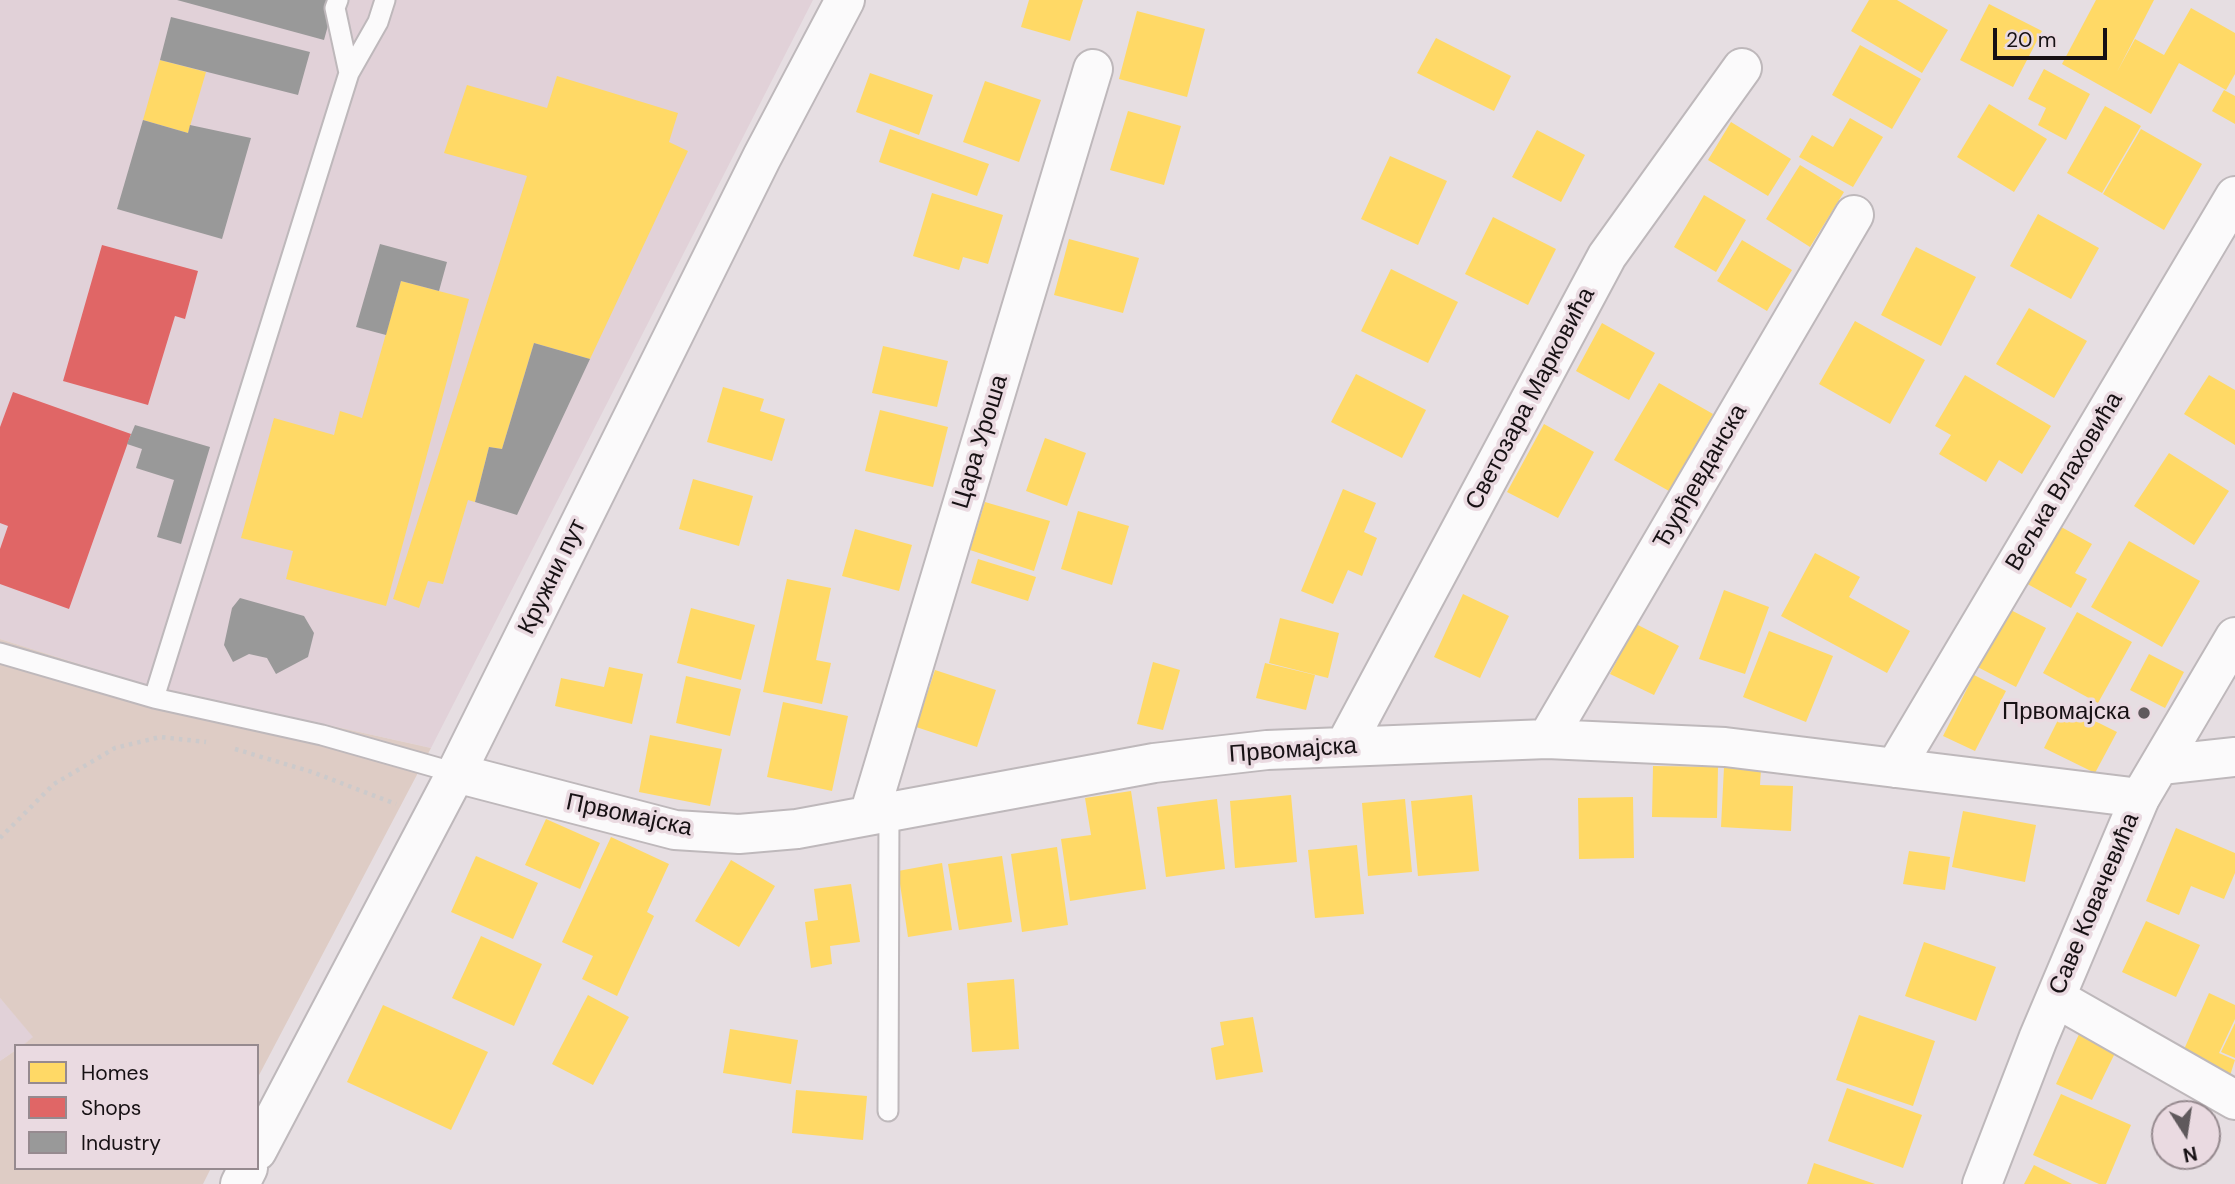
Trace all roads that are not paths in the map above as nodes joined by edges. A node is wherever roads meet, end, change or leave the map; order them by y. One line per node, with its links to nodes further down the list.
1 (338, 0): 6 (lane)
2 (385, 0): 6 (lane)
3 (845, 0): 17 (street, Кружни пут)
4 (1742, 68): 13 (street, Светозара Марковића)
5 (1093, 69): 19 (street, Цара Уроша)
6 (349, 74): 11 (lane)
7 (2235, 196): 16 (street, Вељка Влаховића)
8 (1854, 215): 12 (street, Ђурђевданска)
9 (2235, 637): 15 (street, Саве Ковачевића)
10 (0, 653): 11 (lane)
11 (154, 698): 17 (lane)
12 (1547, 739): 13 (street, Првомајска); 16 (street, Првомајска)
13 (1345, 746): 19 (street, Првомајска)
14 (2235, 757): 15 (street)
15 (2161, 765): 18 (street, Саве Ковачевића)
16 (1895, 768): 18 (street, Првомајска)
17 (456, 773): 19 (street, Првомајска); 23 (street, Кружни пут)
18 (2140, 798): 20 (street, Саве Ковачевића)
19 (879, 813): 22 (lane)
20 (2056, 998): 21 (street); 24 (street, Саве Ковачевића)
21 (2235, 1100)
22 (888, 1111)
23 (259, 1148)
24 (1982, 1184)

